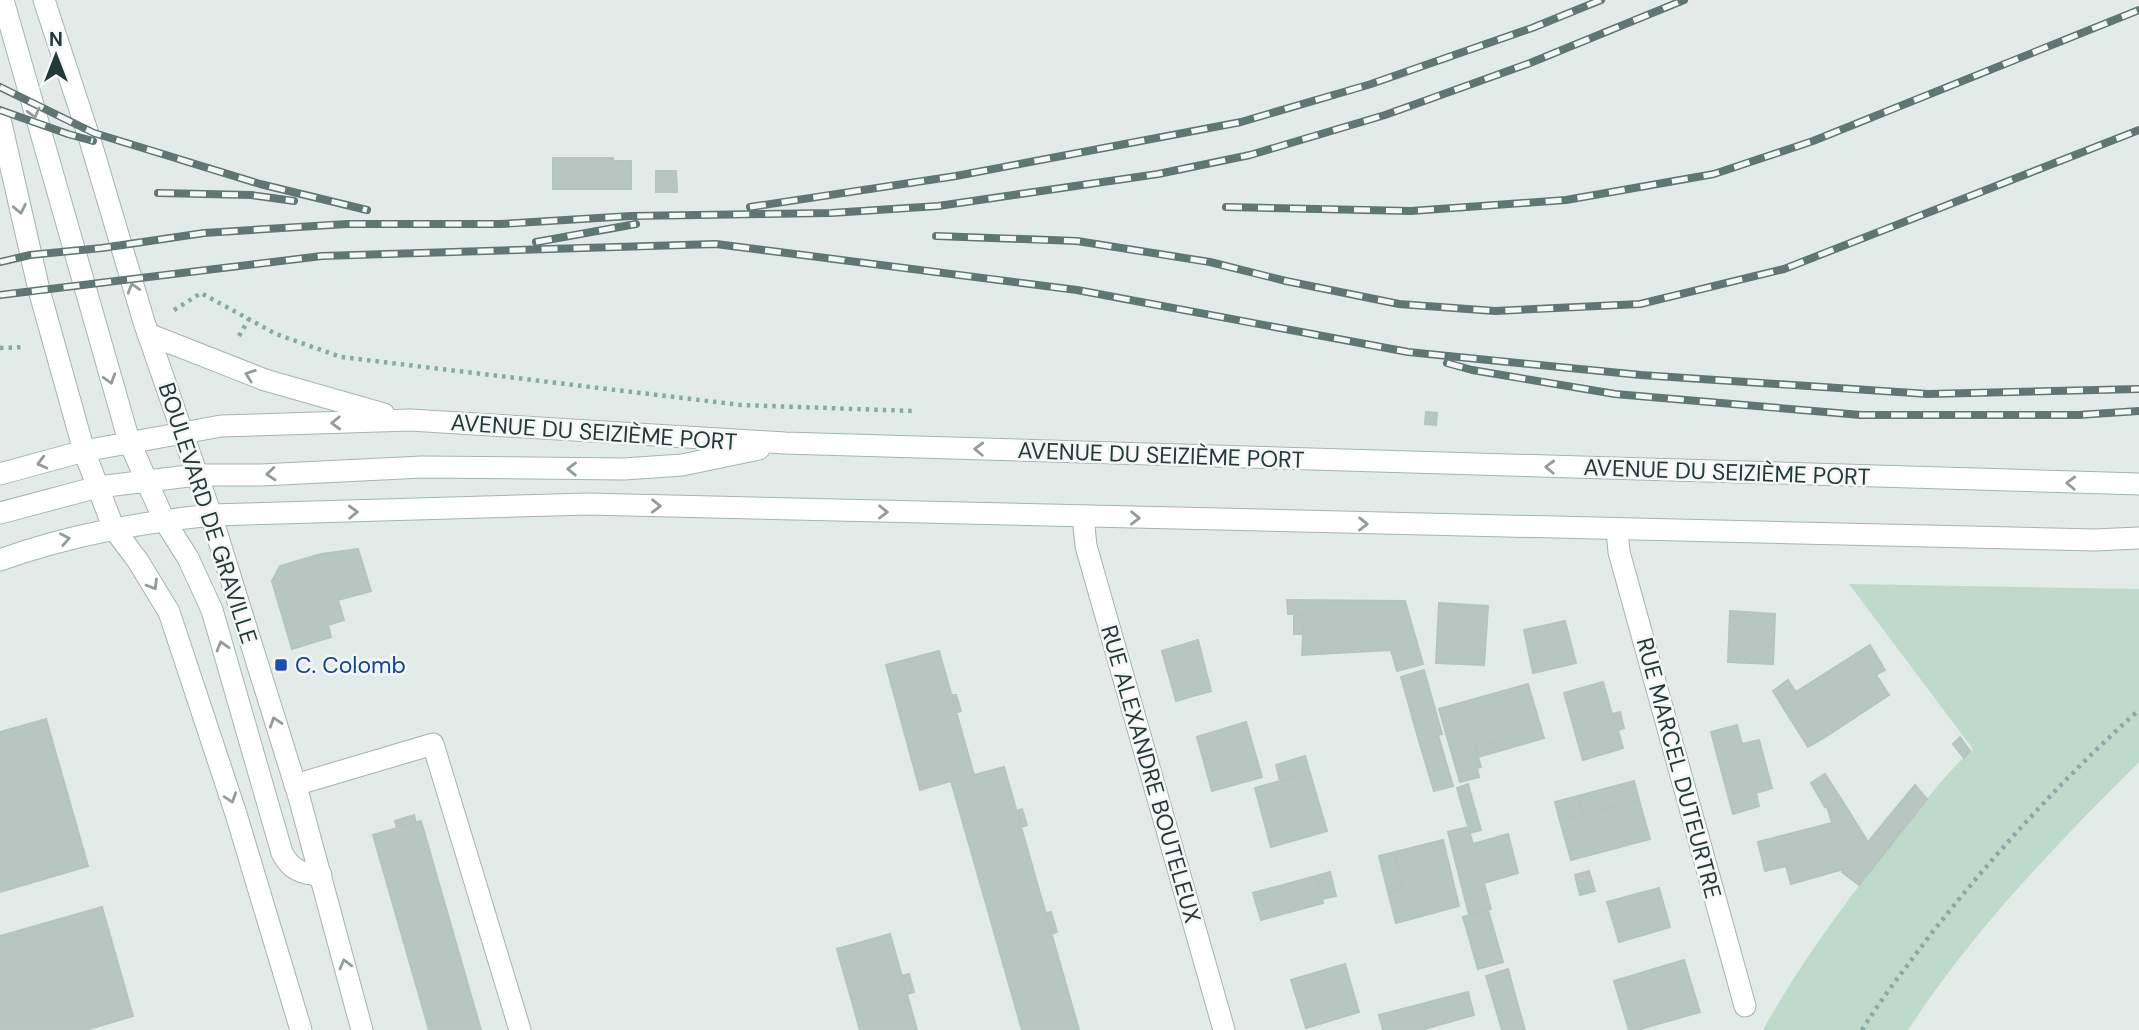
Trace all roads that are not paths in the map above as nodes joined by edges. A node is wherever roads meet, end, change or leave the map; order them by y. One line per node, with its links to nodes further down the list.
1 (3, 0): 7 (main road, one-way to 7)
2 (44, 0): 4 (main road, BOULEVARD DE GRAVILLE, one-way to 2)
3 (0, 119): 9 (main road, one-way to 9)
4 (146, 328): 5 (main road, one-way to 4); 6 (main road, BOULEVARD DE GRAVILLE)
5 (410, 420): 6 (main road, AVENUE DU SEIZIÈME PORT, one-way to 6); 8 (main road, AVENUE DU SEIZIÈME PORT)
6 (184, 433): 7 (main road, AVENUE DU SEIZIÈME PORT); 11 (main road, BOULEVARD DE GRAVILLE)
7 (129, 441): 9 (main road, AVENUE DU SEIZIÈME PORT); 12 (main road)
8 (785, 443): 11 (main road, one-way to 11); 13 (main road, AVENUE DU SEIZIÈME PORT, one-way to 8)
9 (84, 451): 10 (main road, AVENUE DU SEIZIÈME PORT, one-way to 10); 14 (main road)
10 (0, 474)
11 (197, 475): 12 (main road); 16 (main road, BOULEVARD DE GRAVILLE)
12 (147, 482): 14 (main road); 18 (main road)
13 (2139, 484)
14 (98, 486): 15 (main road); 19 (main road)
15 (0, 513)
16 (211, 515): 17 (main road, one-way to 17); 18 (main road); 23 (main road, BOULEVARD DE GRAVILLE, one-way to 16)
17 (1083, 517): 20 (main road, one-way to 20); 29 (main road, RUE ALEXANDRE BOUTELEUX)
18 (164, 520): 19 (main road); 24 (main road, one-way to 18)
19 (114, 529): 22 (main road, one-way to 19); 27 (main road, one-way to 27)
20 (1617, 530): 21 (main road); 25 (main road, RUE MARCEL DUTEURTRE)
21 (2139, 538)
22 (0, 560)
23 (296, 785): 24 (main road, BOULEVARD DE GRAVILLE); 28 (main road)
24 (321, 875): 26 (main road, BOULEVARD DE GRAVILLE, one-way to 24)
25 (1745, 1006)
26 (357, 1029)
27 (301, 1030)
28 (520, 1030)
29 (1224, 1030)

